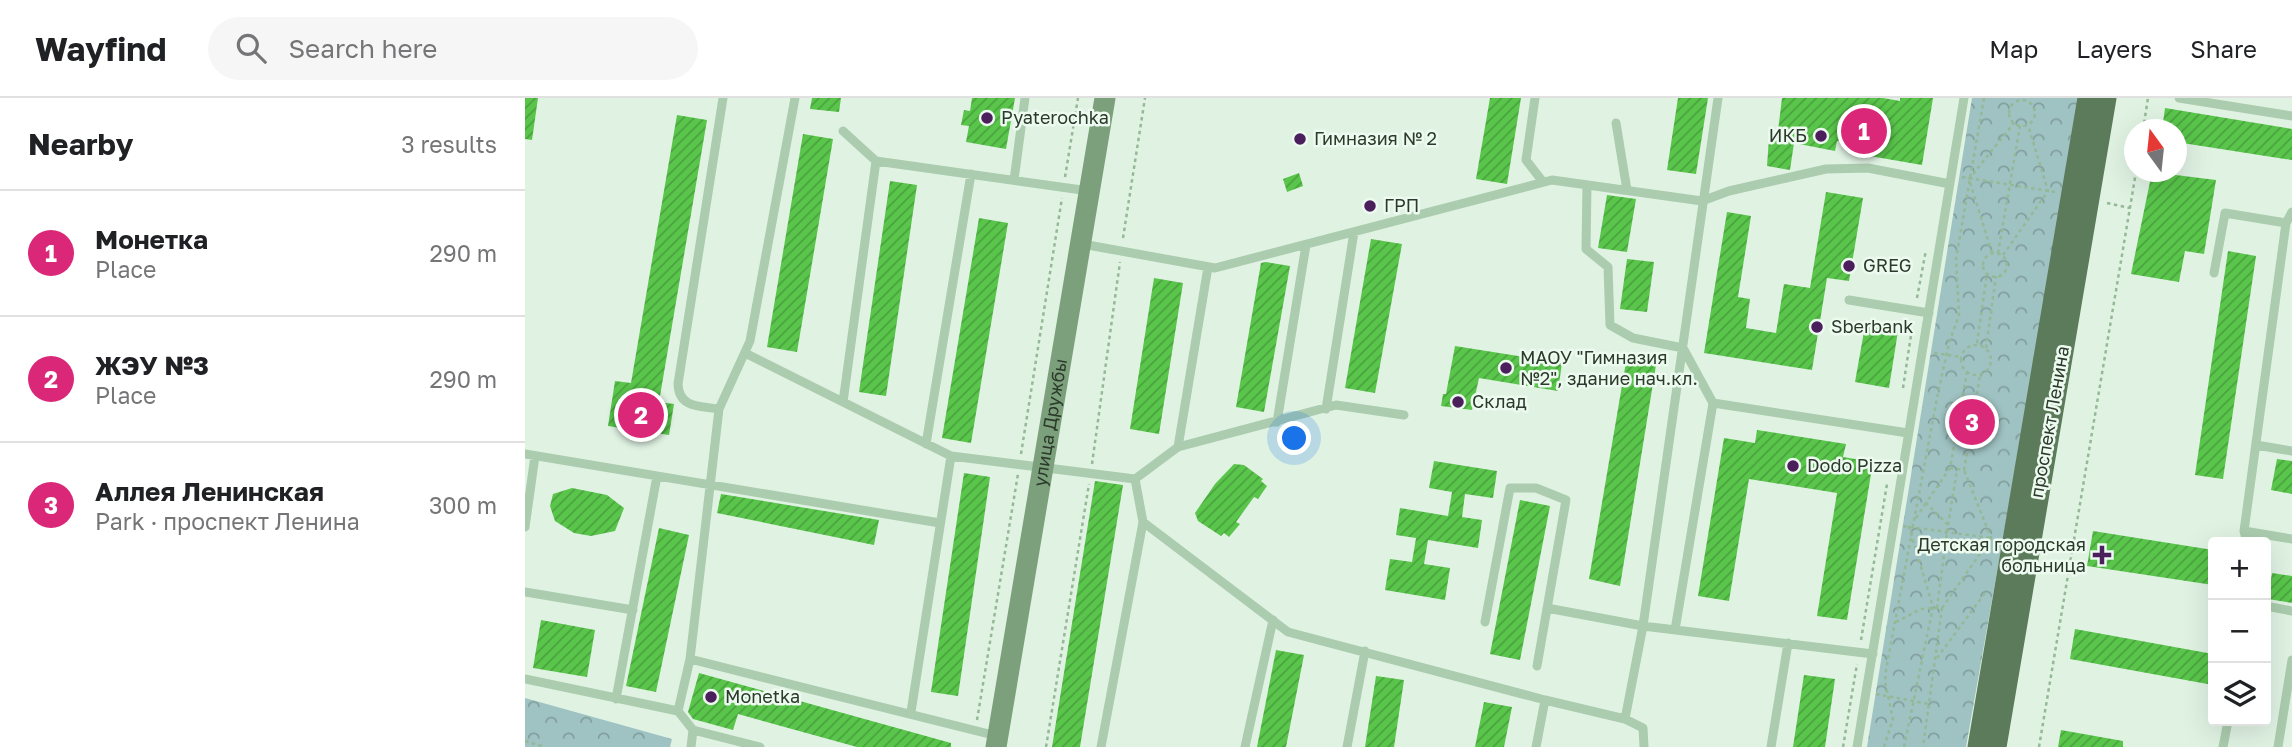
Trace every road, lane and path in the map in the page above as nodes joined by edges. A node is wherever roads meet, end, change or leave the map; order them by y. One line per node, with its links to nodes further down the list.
1 (723, 98): 63 (lane)
2 (795, 98): 58 (lane)
3 (1025, 98): 26 (lane)
4 (1079, 98): 32 (path)
5 (1105, 98): 34 (main road, улица Дружбы)
6 (1145, 98): 45 (path)
7 (1535, 98): 28 (lane)
8 (1719, 98): 37 (lane)
9 (1964, 98): 27 (lane)
10 (1984, 98): 25 (path)
11 (2088, 98): 149 (main road, проспект Ленина)
12 (2106, 98): 150 (main road, проспект Ленина)
13 (2148, 98): 17 (path)
14 (2179, 98): 16 (lane)
15 (2026, 99): 19 (path); 20 (path)
16 (2292, 116)
17 (2145, 119)
18 (1616, 123): 33 (lane)
19 (2014, 123): 21 (path); 25 (path)
20 (2028, 125): 21 (path); 35 (path)
21 (2020, 126): 31 (path)
22 (843, 131): 23 (lane)
23 (876, 161): 24 (lane); 61 (lane)
24 (971, 174): 26 (lane); 68 (lane)
25 (1969, 179): 27 (path); 31 (path); 46 (path); 84 (path)
26 (1014, 180): 32 (lane)
27 (1951, 180): 37 (lane); 54 (lane)
28 (1543, 182): 30 (lane); 42 (lane)
29 (2134, 182): 39 (path)
30 (1587, 185): 33 (lane); 56 (lane)
31 (2010, 185): 35 (path); 47 (path)
32 (1063, 187): 34 (lane); 74 (path)
33 (1627, 190): 37 (lane)
34 (1089, 191): 43 (main road, улица Дружбы)
35 (2048, 191): 36 (path); 48 (path)
36 (2062, 194)
37 (1702, 201): 56 (lane)
38 (2097, 201): 39 (path)
39 (2130, 208): 99 (path)
40 (2292, 212): 41 (lane)
41 (2286, 223): 50 (lane); 69 (lane)
42 (1355, 232): 44 (lane); 64 (lane)
43 (1080, 244): 45 (lane); 75 (main road, улица Дружбы)
44 (1306, 244): 49 (lane); 66 (lane)
45 (1121, 251): 49 (lane); 79 (path)
46 (1992, 253): 47 (path); 51 (path)
47 (1998, 253): 48 (path)
48 (2003, 256): 52 (path)
49 (1207, 267): 70 (lane)
50 (2214, 272)
51 (1987, 274): 52 (path); 55 (path)
52 (1996, 276): 57 (path)
53 (1849, 300): 54 (lane)
54 (1929, 313): 67 (lane)
55 (1977, 345): 57 (path); 59 (path)
56 (1683, 348): 62 (lane); 110 (lane)
57 (1986, 348): 60 (path)
58 (745, 353): 61 (lane); 63 (lane)
59 (1967, 372): 60 (path); 76 (path)
60 (1980, 375): 78 (path)
61 (843, 402): 68 (lane)
62 (1713, 403): 67 (lane); 112 (lane)
63 (719, 409): 82 (lane)
64 (1325, 409): 65 (lane); 66 (lane)
65 (1404, 415)
66 (1277, 422): 70 (lane)
67 (1908, 433): 87 (lane)
68 (926, 443): 73 (lane)
69 (2256, 444): 71 (lane); 91 (lane)
70 (1178, 447): 81 (lane)
71 (2292, 451)
72 (530, 455): 80 (lane); 89 (lane)
73 (951, 456): 74 (lane); 86 (lane)
74 (1020, 463): 75 (lane); 132 (path)
75 (1042, 465): 79 (lane); 134 (main road, улица Дружбы)
76 (1950, 468): 77 (path); 83 (path)
77 (1957, 469): 78 (path); 88 (path)
78 (1963, 470): 95 (path)
79 (1091, 473): 81 (lane); 138 (path)
80 (657, 476): 82 (lane); 105 (lane)
81 (1135, 479): 85 (lane)
82 (709, 484): 86 (lane); 116 (lane)
83 (1926, 503): 84 (path); 88 (path)
84 (1914, 520): 90 (path)
85 (1143, 522): 107 (lane); 139 (lane)
86 (940, 523): 128 (lane)
87 (1893, 525): 90 (path); 111 (lane)
88 (1948, 525): 92 (path)
89 (525, 527)
90 (1911, 527): 92 (path); 93 (path)
91 (2244, 531): 94 (lane); 97 (lane)
92 (1947, 532): 95 (path); 103 (path)
93 (1911, 534): 103 (path); 109 (path)
94 (2246, 537)
95 (1991, 538): 96 (path); 103 (path)
96 (1996, 539)
97 (2292, 539)
98 (2037, 546): 99 (path)
99 (2071, 552): 151 (path)
100 (1988, 582): 118 (path)
101 (525, 592): 105 (lane)
102 (1547, 608): 108 (lane); 110 (lane); 119 (lane)
103 (1937, 608): 109 (path); 118 (path); 125 (path)
104 (2271, 608): 106 (lane)
105 (633, 610): 123 (lane)
106 (2292, 611)
107 (1273, 620): 114 (lane); 140 (lane)
108 (1485, 622)
109 (1895, 623): 111 (path); 122 (path)
110 (1643, 626): 112 (lane); 129 (lane)
111 (1877, 628): 115 (lane)
112 (1675, 630): 113 (lane)
113 (1788, 643): 115 (lane); 144 (lane)
114 (1365, 652): 124 (lane); 141 (lane)
115 (1873, 654): 121 (lane)
116 (690, 659): 127 (lane); 128 (lane)
117 (2292, 660): 153 (lane)
118 (1935, 661): 126 (path)
119 (1538, 666)
120 (525, 679): 123 (lane)
121 (1866, 692): 122 (path); 145 (lane)
122 (1889, 697): 125 (path); 146 (path)
123 (616, 699): 127 (lane)
124 (1545, 699): 129 (lane); 142 (lane)
125 (1914, 701): 126 (path); 147 (path)
126 (1929, 704): 148 (path)
127 (678, 711): 131 (lane)
128 (911, 712): 132 (lane)
129 (1625, 719): 143 (lane)
130 (2227, 726): 152 (lane)
131 (693, 730): 136 (lane); 137 (lane)
132 (975, 730): 134 (lane)
133 (525, 741): 135 (path)
134 (996, 741)
135 (545, 747)
136 (691, 747)
137 (760, 747)
138 (1046, 747)
139 (1101, 747)
140 (1245, 747)
141 (1347, 747)
142 (1536, 747)
143 (1644, 747)
144 (1771, 747)
145 (1857, 747)
146 (1884, 747)
147 (1905, 747)
148 (1923, 747)
149 (1978, 747)
150 (1996, 747)
151 (2039, 747)
152 (2223, 747)
153 (2278, 747)

